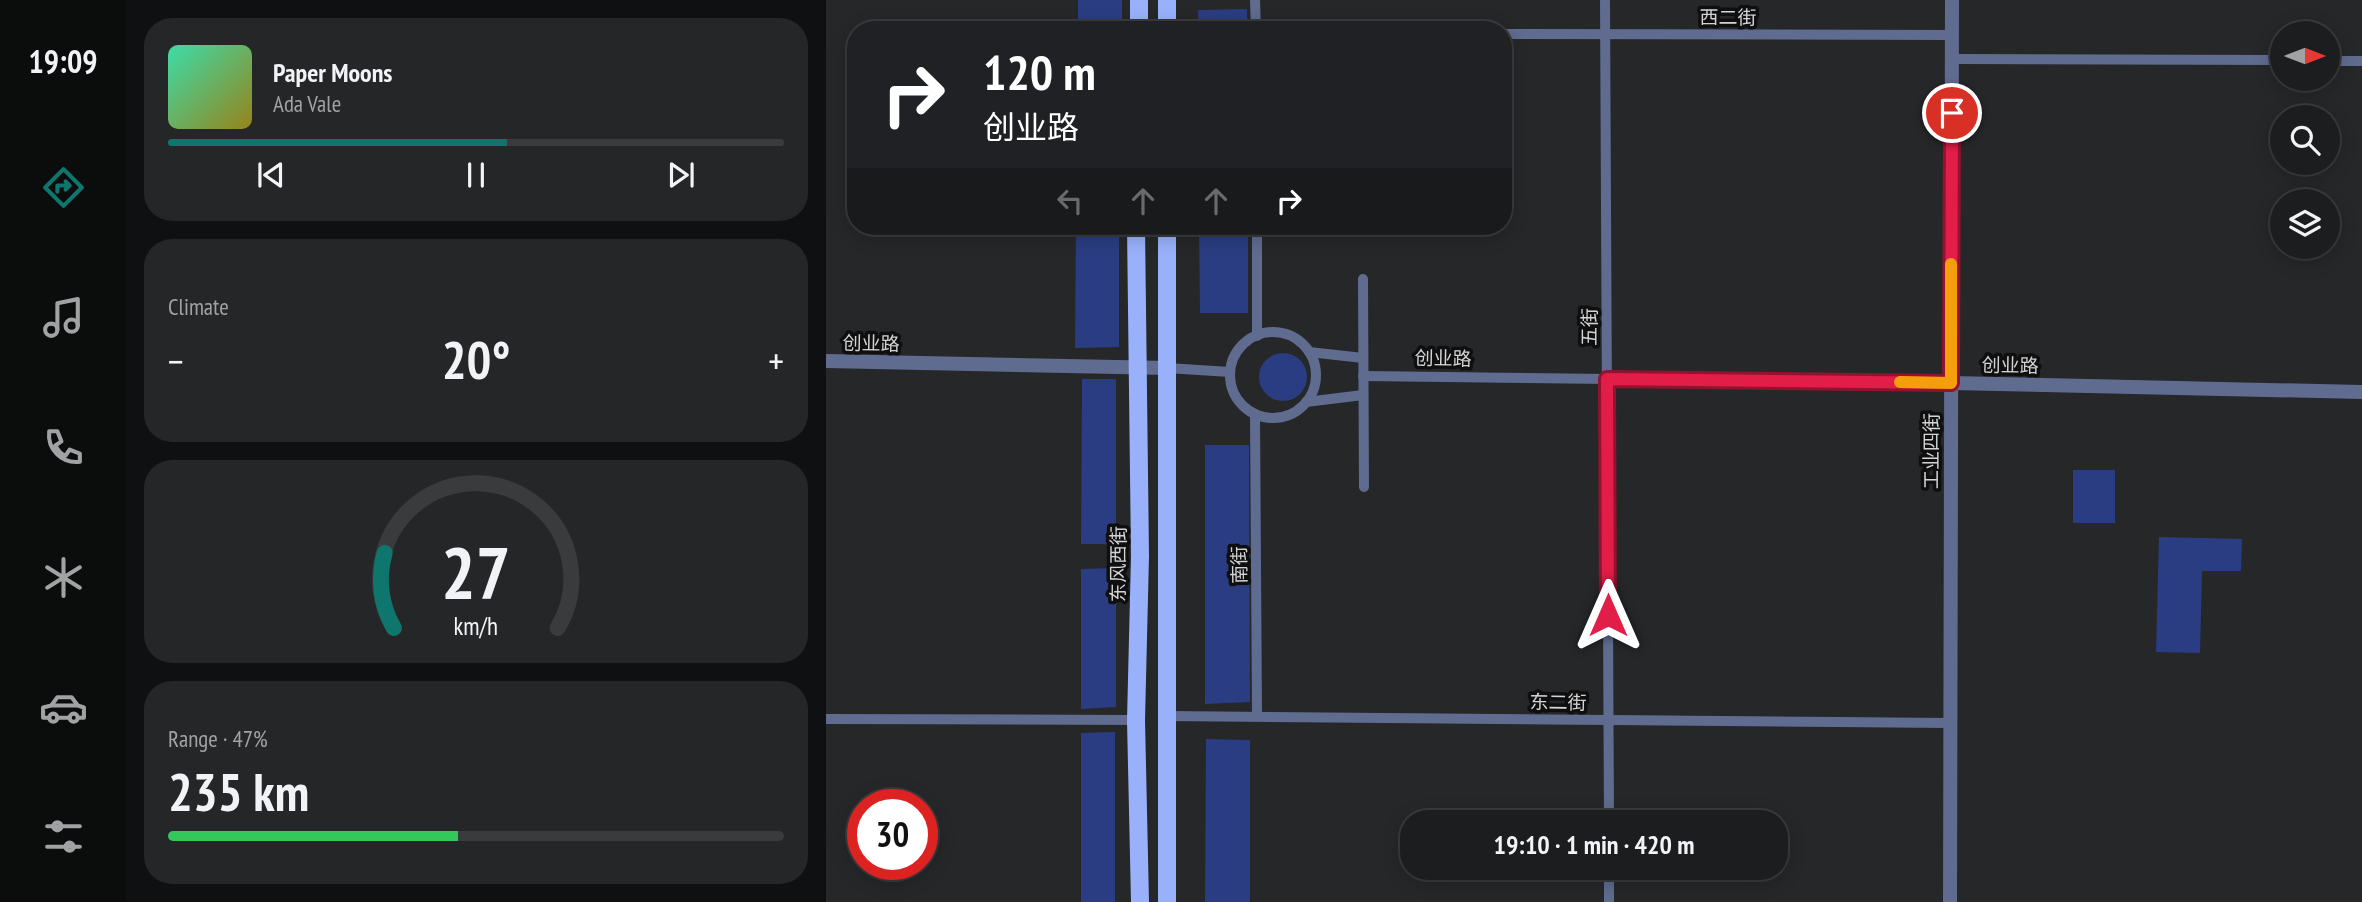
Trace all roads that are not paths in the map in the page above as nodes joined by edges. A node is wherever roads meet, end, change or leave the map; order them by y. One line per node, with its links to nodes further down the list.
1 (1139, 0): 6 (main road)
2 (1167, 0): 7 (main road)
3 (1255, 0): 8 (street)
4 (1605, 0): 10 (street, 五街)
5 (1952, 0): 11 (street, 工业四街)
6 (1139, 21)
7 (1167, 21)
8 (1256, 21)
9 (1512, 34): 10 (street, 西二街)
10 (1605, 34): 11 (street, 西二街); 28 (street, 五街)
11 (1952, 34): 12 (street, 工业四街)
12 (1952, 59): 13 (street); 29 (street, 工业四街)
13 (2270, 60)
14 (2340, 61): 15 (street)
15 (2362, 61)
16 (1136, 235): 24 (main road, 东风西街)
17 (1167, 235): 25 (main road)
18 (1256, 235): 20 (street)
19 (1363, 279): 22 (street)
20 (1257, 336): 21 (street); 26 (street)
21 (1309, 352): 22 (street); 32 (street)
22 (1363, 358): 27 (street)
23 (826, 361): 24 (street, 创业路)
24 (1137, 367): 25 (street, 创业路); 39 (main road, 东风西街)
25 (1167, 368): 26 (street); 35 (main road)
26 (1230, 372): 33 (street)
27 (1363, 376): 28 (street, 创业路); 31 (street)
28 (1607, 379): 29 (street, 创业路); 38 (street, 五街)
29 (1951, 383): 30 (street, 创业路); 40 (street, 工业四街)
30 (2362, 392)
31 (1363, 395): 32 (street); 34 (street)
32 (1306, 402): 33 (street)
33 (1255, 414): 36 (street, 南街)
34 (1364, 487)
35 (1165, 716): 36 (street, 东二街); 44 (main road)
36 (1258, 716): 38 (street, 东二街)
37 (826, 719): 39 (street)
38 (1609, 719): 40 (street, 东二街); 41 (street, 五街)
39 (1136, 720): 43 (main road, 东风西街)
40 (1950, 723): 46 (street, 工业四街)
41 (1609, 810)
42 (1609, 880): 45 (street)
43 (1140, 902)
44 (1167, 902)
45 (1609, 902)
46 (1950, 902)

